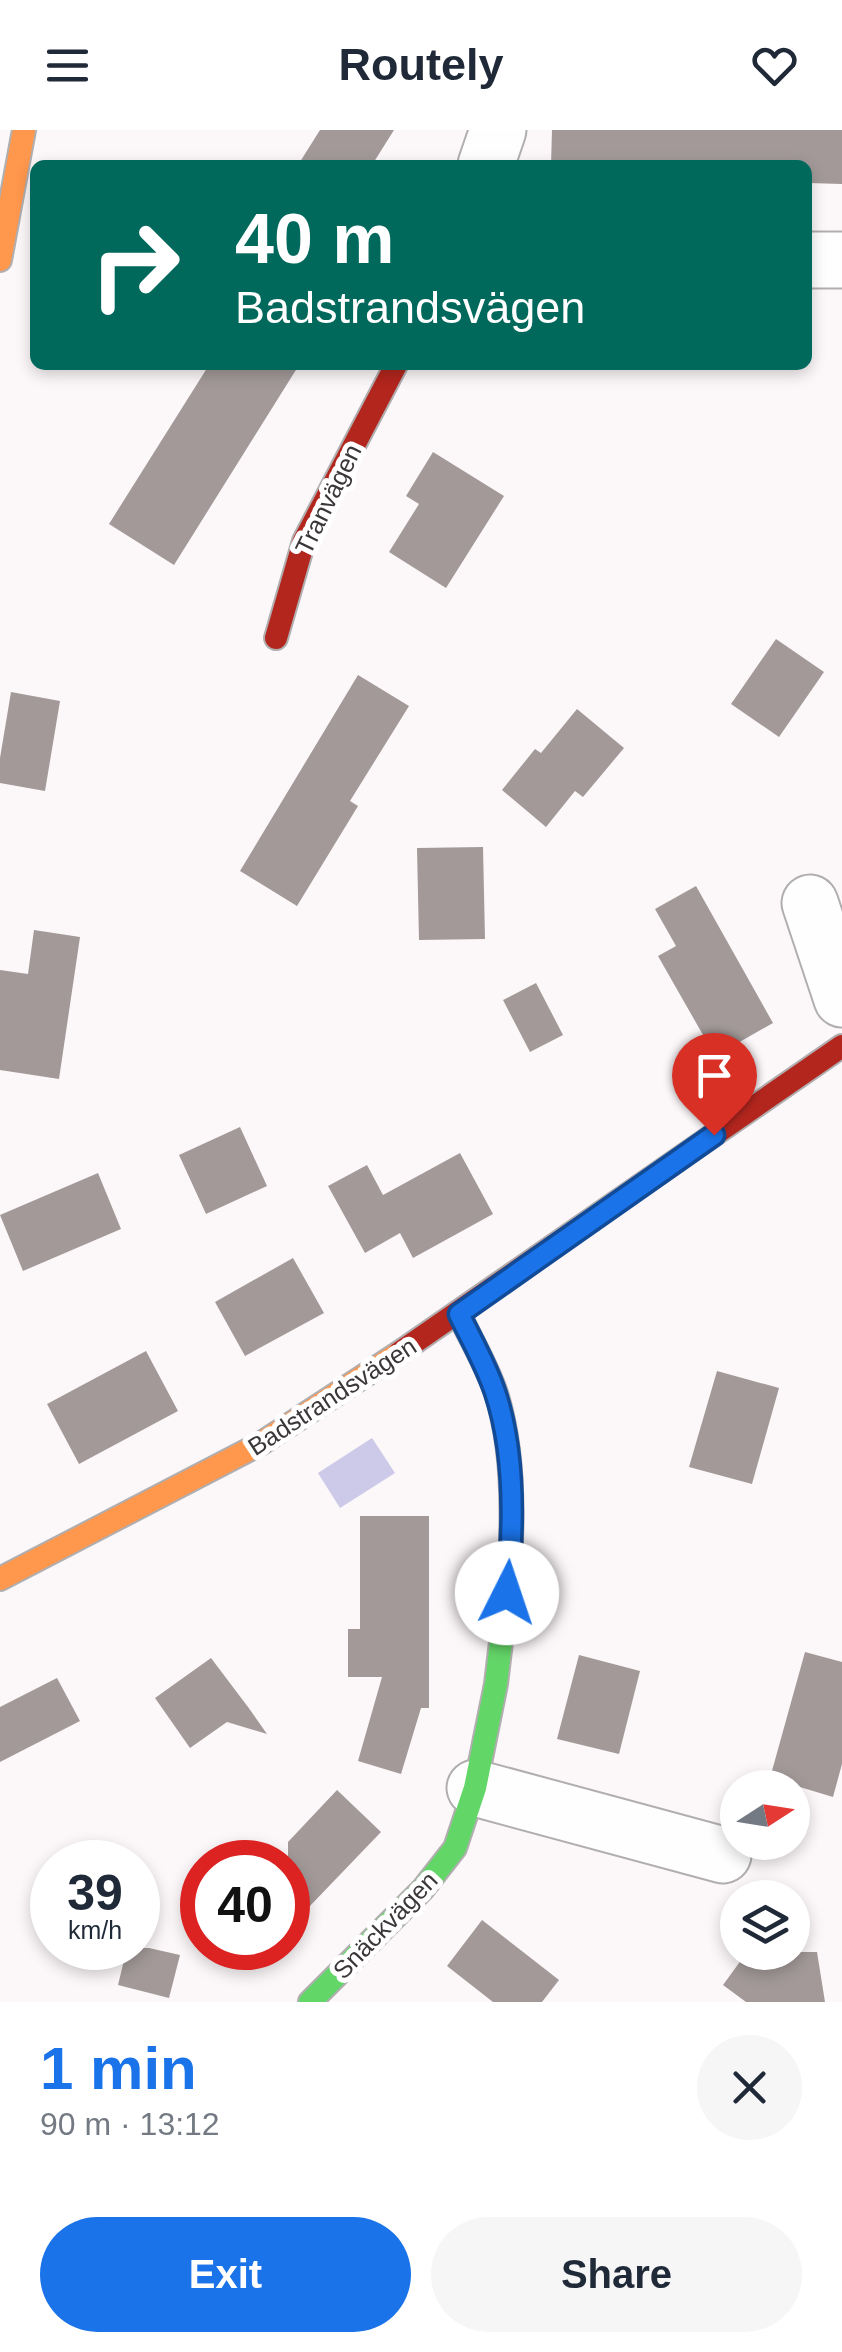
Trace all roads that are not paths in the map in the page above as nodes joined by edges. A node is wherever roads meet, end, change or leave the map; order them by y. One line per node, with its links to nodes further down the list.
1 (24, 130): 4 (street)
2 (498, 130): 3 (street)
3 (488, 160)
4 (0, 260)
5 (812, 260): 6 (street)
6 (842, 260)
7 (393, 370): 8 (street, Tranvägen)
8 (276, 638)
9 (810, 903): 10 (street)
10 (842, 1000)
11 (842, 1046): 12 (street, Badstrandsvägen)
12 (459, 1314): 13 (street, Badstrandsvägen); 14 (street, Snäckvägen)
13 (0, 1579)
14 (476, 1788): 15 (street); 16 (street, Snäckvägen)
15 (720, 1854)
16 (310, 2002)

